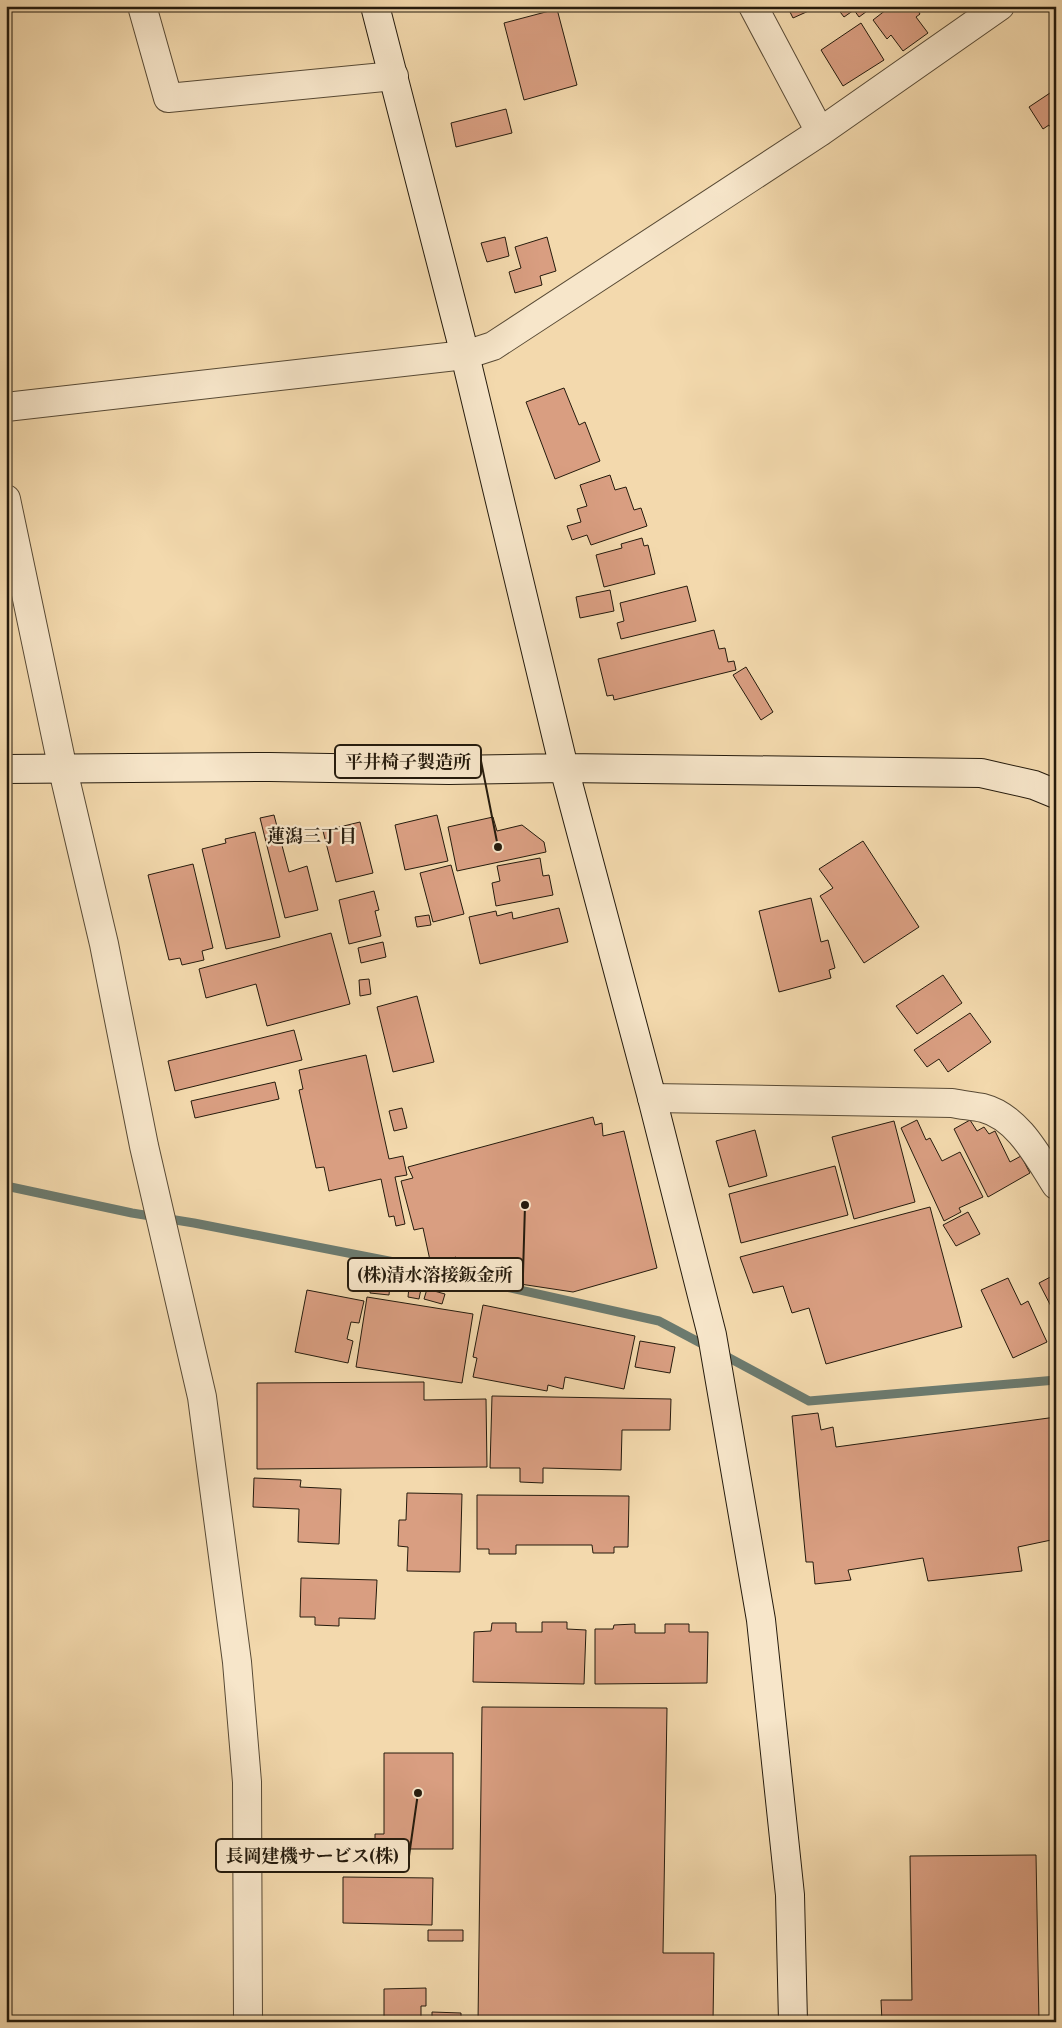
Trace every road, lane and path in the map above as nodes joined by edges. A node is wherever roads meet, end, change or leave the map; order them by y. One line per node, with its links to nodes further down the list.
1 (142, 6): 5 (street)
2 (375, 6): 5 (street)
3 (753, 6): 6 (street)
4 (1000, 6): 6 (street)
5 (394, 76): 7 (street)
6 (820, 132): 7 (street)
7 (465, 355): 8 (street); 10 (street)
8 (6, 407)
9 (6, 499): 12 (street)
10 (564, 768): 12 (street); 13 (street); 14 (street)
11 (6, 770): 12 (street)
12 (63, 770): 16 (street)
13 (1056, 794)
14 (652, 1098): 15 (street); 17 (street)
15 (1056, 1185)
16 (248, 2022)
17 (793, 2022)

